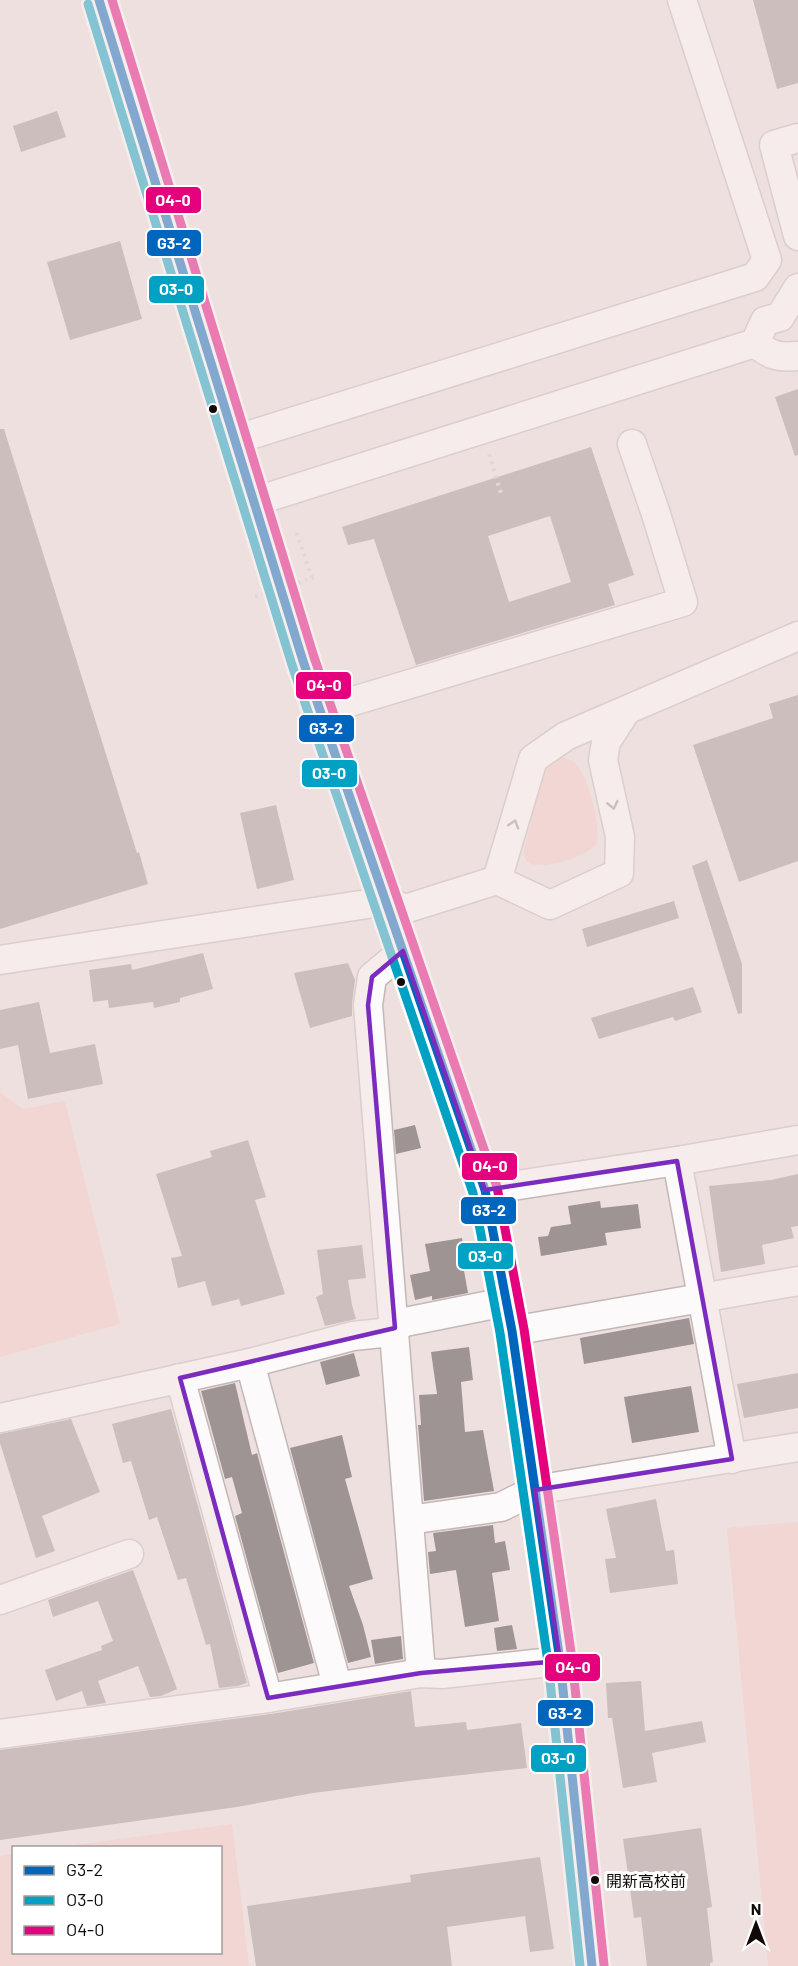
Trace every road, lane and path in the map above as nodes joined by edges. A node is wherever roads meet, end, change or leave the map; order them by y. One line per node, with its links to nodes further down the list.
1 (99, 0): 9 (street)
2 (682, 0): 9 (street)
3 (798, 138): 4 (street)
4 (798, 236)
5 (798, 288): 6 (street)
6 (789, 320): 7 (street)
7 (754, 342): 8 (street); 13 (street)
8 (798, 356)
9 (234, 440): 13 (street)
10 (632, 444): 17 (street)
11 (489, 453): 12 (path)
12 (502, 497)
13 (253, 502): 17 (street)
14 (296, 531): 15 (path, bridge)
15 (255, 597)
16 (798, 636): 18 (street)
17 (320, 711): 22 (street)
18 (626, 711): 19 (street); 20 (street)
19 (555, 744): 20 (street); 21 (street, one-way to 19)
20 (603, 760): 21 (street, one-way to 21)
21 (497, 880): 22 (street)
22 (387, 900): 23 (street); 24 (street)
23 (403, 951): 27 (street); 31 (street)
24 (0, 960)
25 (798, 1140): 26 (street)
26 (677, 1161): 27 (street); 29 (street)
27 (485, 1190): 30 (street)
28 (798, 1281): 29 (street)
29 (702, 1298): 32 (street); 37 (street)
30 (505, 1302): 31 (street); 32 (street)
31 (394, 1328): 33 (street); 39 (street)
32 (512, 1331): 38 (street)
33 (250, 1363): 34 (street); 44 (street)
34 (180, 1378): 35 (street); 45 (street)
35 (0, 1418)
36 (798, 1447): 37 (street)
37 (732, 1458): 38 (street)
38 (535, 1490): 39 (street); 42 (street)
39 (409, 1520): 43 (street)
40 (129, 1554): 41 (street)
41 (0, 1600)
42 (560, 1661): 43 (street); 47 (street)
43 (420, 1673): 44 (street)
44 (337, 1685): 45 (street)
45 (268, 1698): 46 (street)
46 (0, 1734)
47 (592, 1966)

